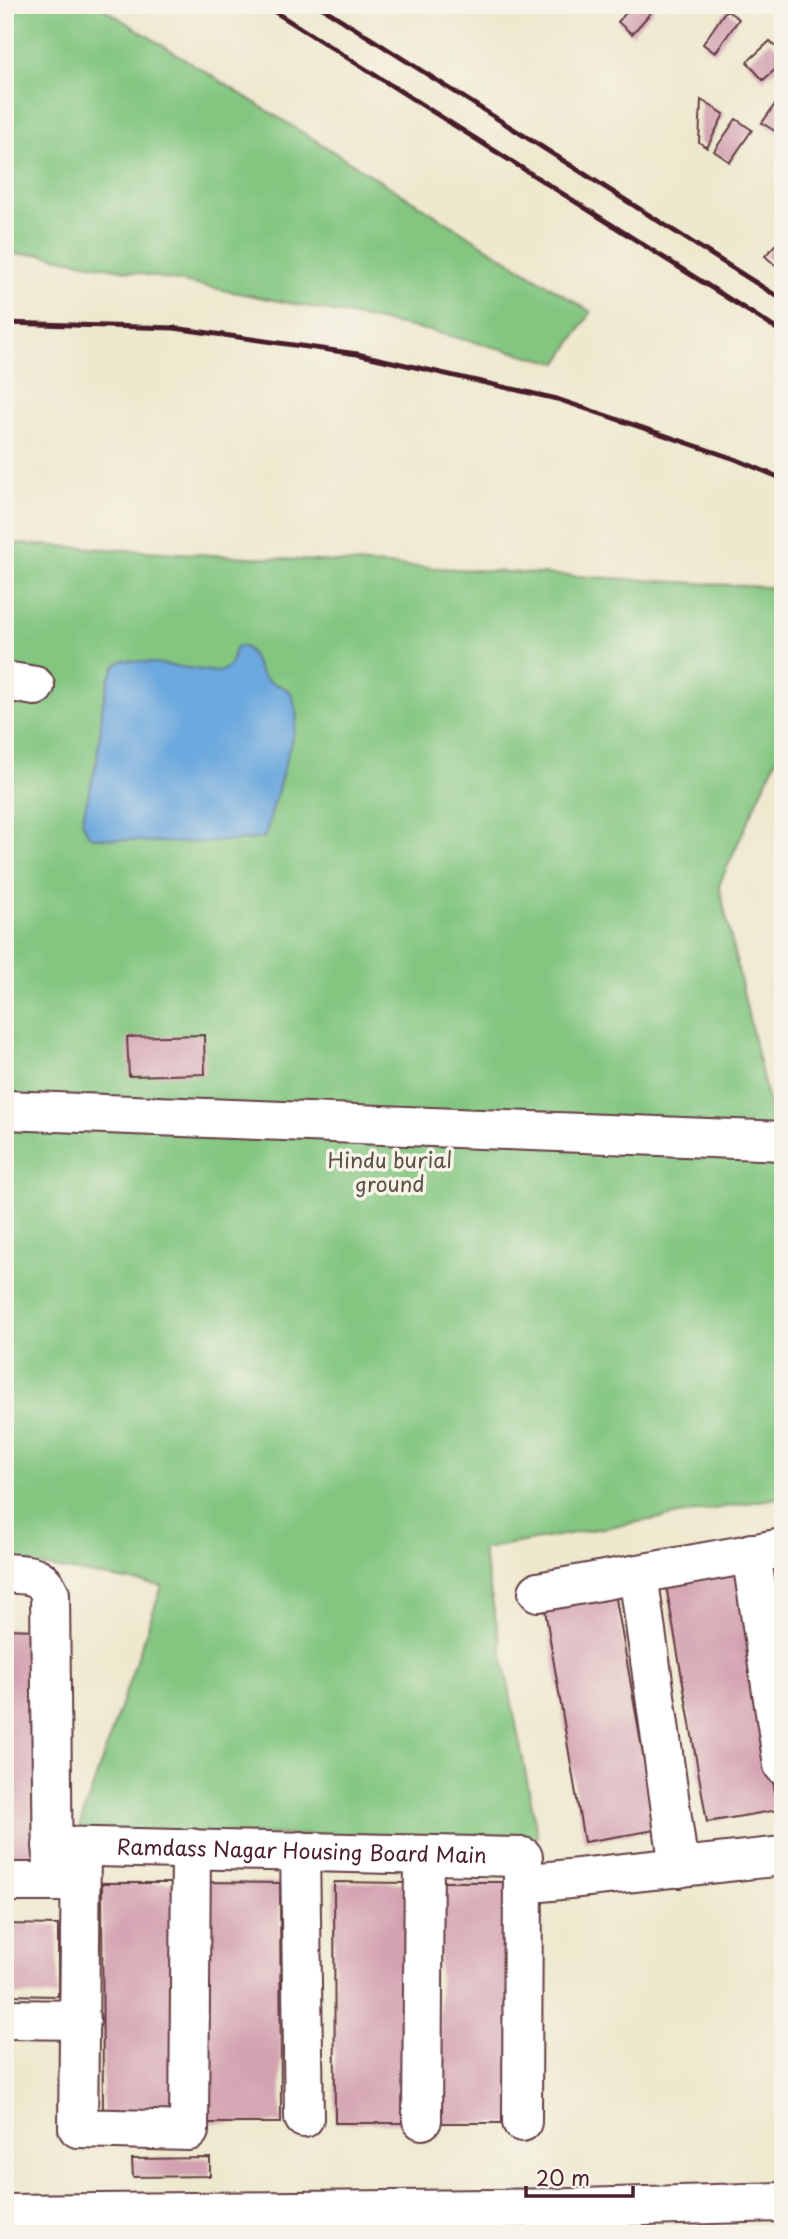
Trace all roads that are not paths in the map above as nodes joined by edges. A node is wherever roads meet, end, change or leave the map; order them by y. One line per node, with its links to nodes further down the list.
1 (5, 1110): 2 (street)
2 (783, 1141)
3 (767, 1550): 5 (street); 7 (street)
4 (5, 1573): 12 (street)
5 (638, 1574): 6 (street); 13 (street)
6 (538, 1592)
7 (783, 1765)
8 (191, 1848): 9 (street, Ramdass Nagar Housing Board Main); 12 (street, Ramdass Nagar Housing Board Main); 17 (street)
9 (300, 1851): 10 (street, Ramdass Nagar Housing Board Main); 18 (street)
10 (424, 1856): 14 (street, Ramdass Nagar Housing Board Main); 19 (street)
11 (783, 1856): 13 (street, Ramdass Nagar Housing Board Main)
12 (67, 1865): 15 (street, Ramdass Nagar Housing Board Main); 17 (street)
13 (679, 1868): 14 (street, Ramdass Nagar Housing Board Main)
14 (523, 1871): 20 (street)
15 (5, 1882)
16 (5, 2019): 17 (street)
17 (80, 2020)
18 (304, 2118)
19 (422, 2120)
20 (522, 2122)
21 (783, 2202): 23 (street)
22 (5, 2214): 23 (street)
23 (576, 2221)

